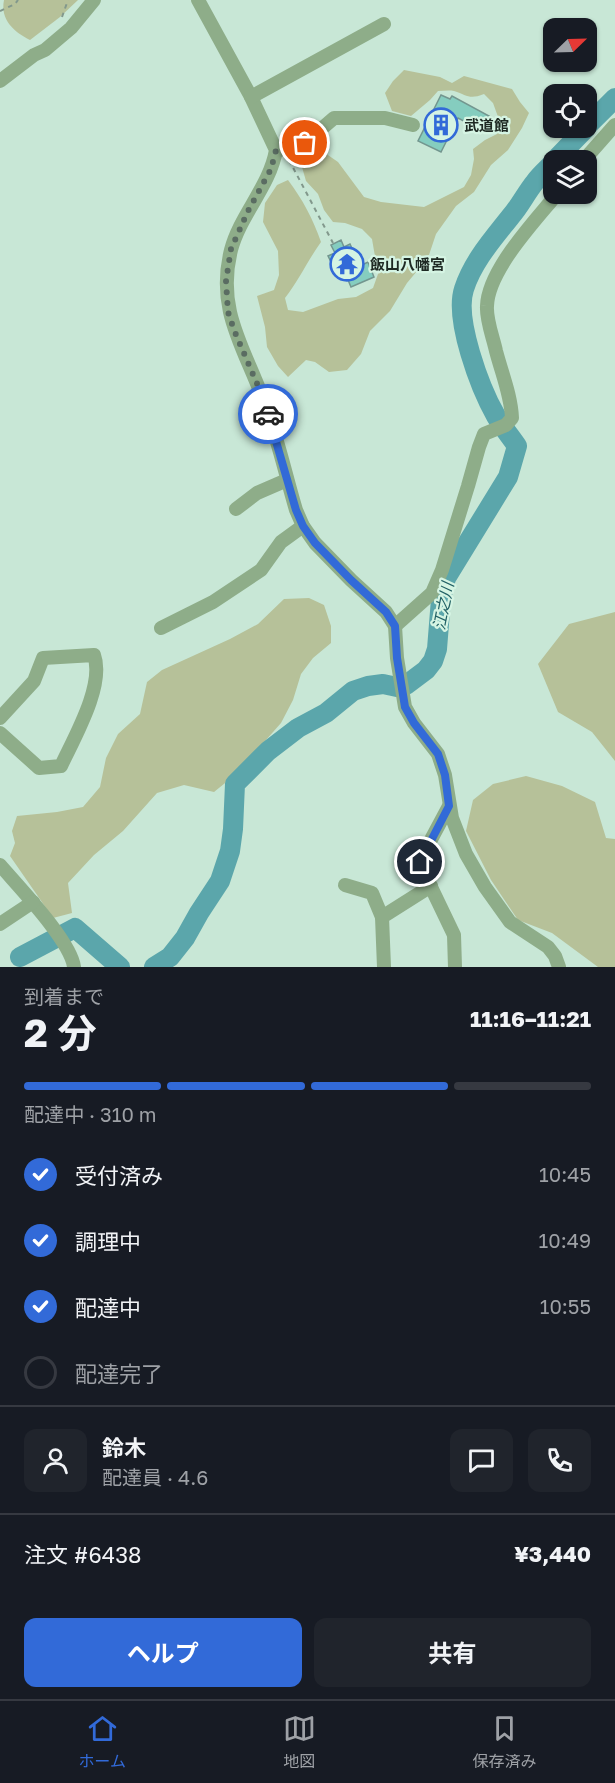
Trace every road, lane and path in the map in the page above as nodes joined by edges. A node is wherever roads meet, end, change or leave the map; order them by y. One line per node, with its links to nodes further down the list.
1 (18, 0): 5 (path)
2 (68, 0): 6 (path)
3 (94, 0): 8 (street)
4 (198, 0): 9 (street)
5 (0, 11)
6 (60, 24)
7 (384, 24): 9 (street)
8 (0, 81)
9 (251, 97): 12 (street)
10 (413, 125): 12 (street)
11 (615, 125): 13 (street)
12 (280, 150): 15 (path); 16 (street)
13 (593, 150)
14 (549, 204): 19 (street)
15 (333, 243)
16 (287, 480): 17 (street); 18 (street)
17 (236, 509)
18 (303, 526): 19 (street); 20 (street)
19 (395, 626): 23 (street)
20 (161, 628)
21 (0, 718): 22 (street)
22 (0, 733)
23 (449, 806): 26 (street); 33 (street)
24 (0, 865): 27 (street)
25 (345, 885): 28 (street)
26 (430, 886): 28 (street); 32 (street)
27 (33, 902): 29 (street); 30 (street)
28 (382, 917): 31 (street)
29 (0, 924)
30 (74, 967)
31 (384, 967)
32 (455, 967)
33 (559, 967)

